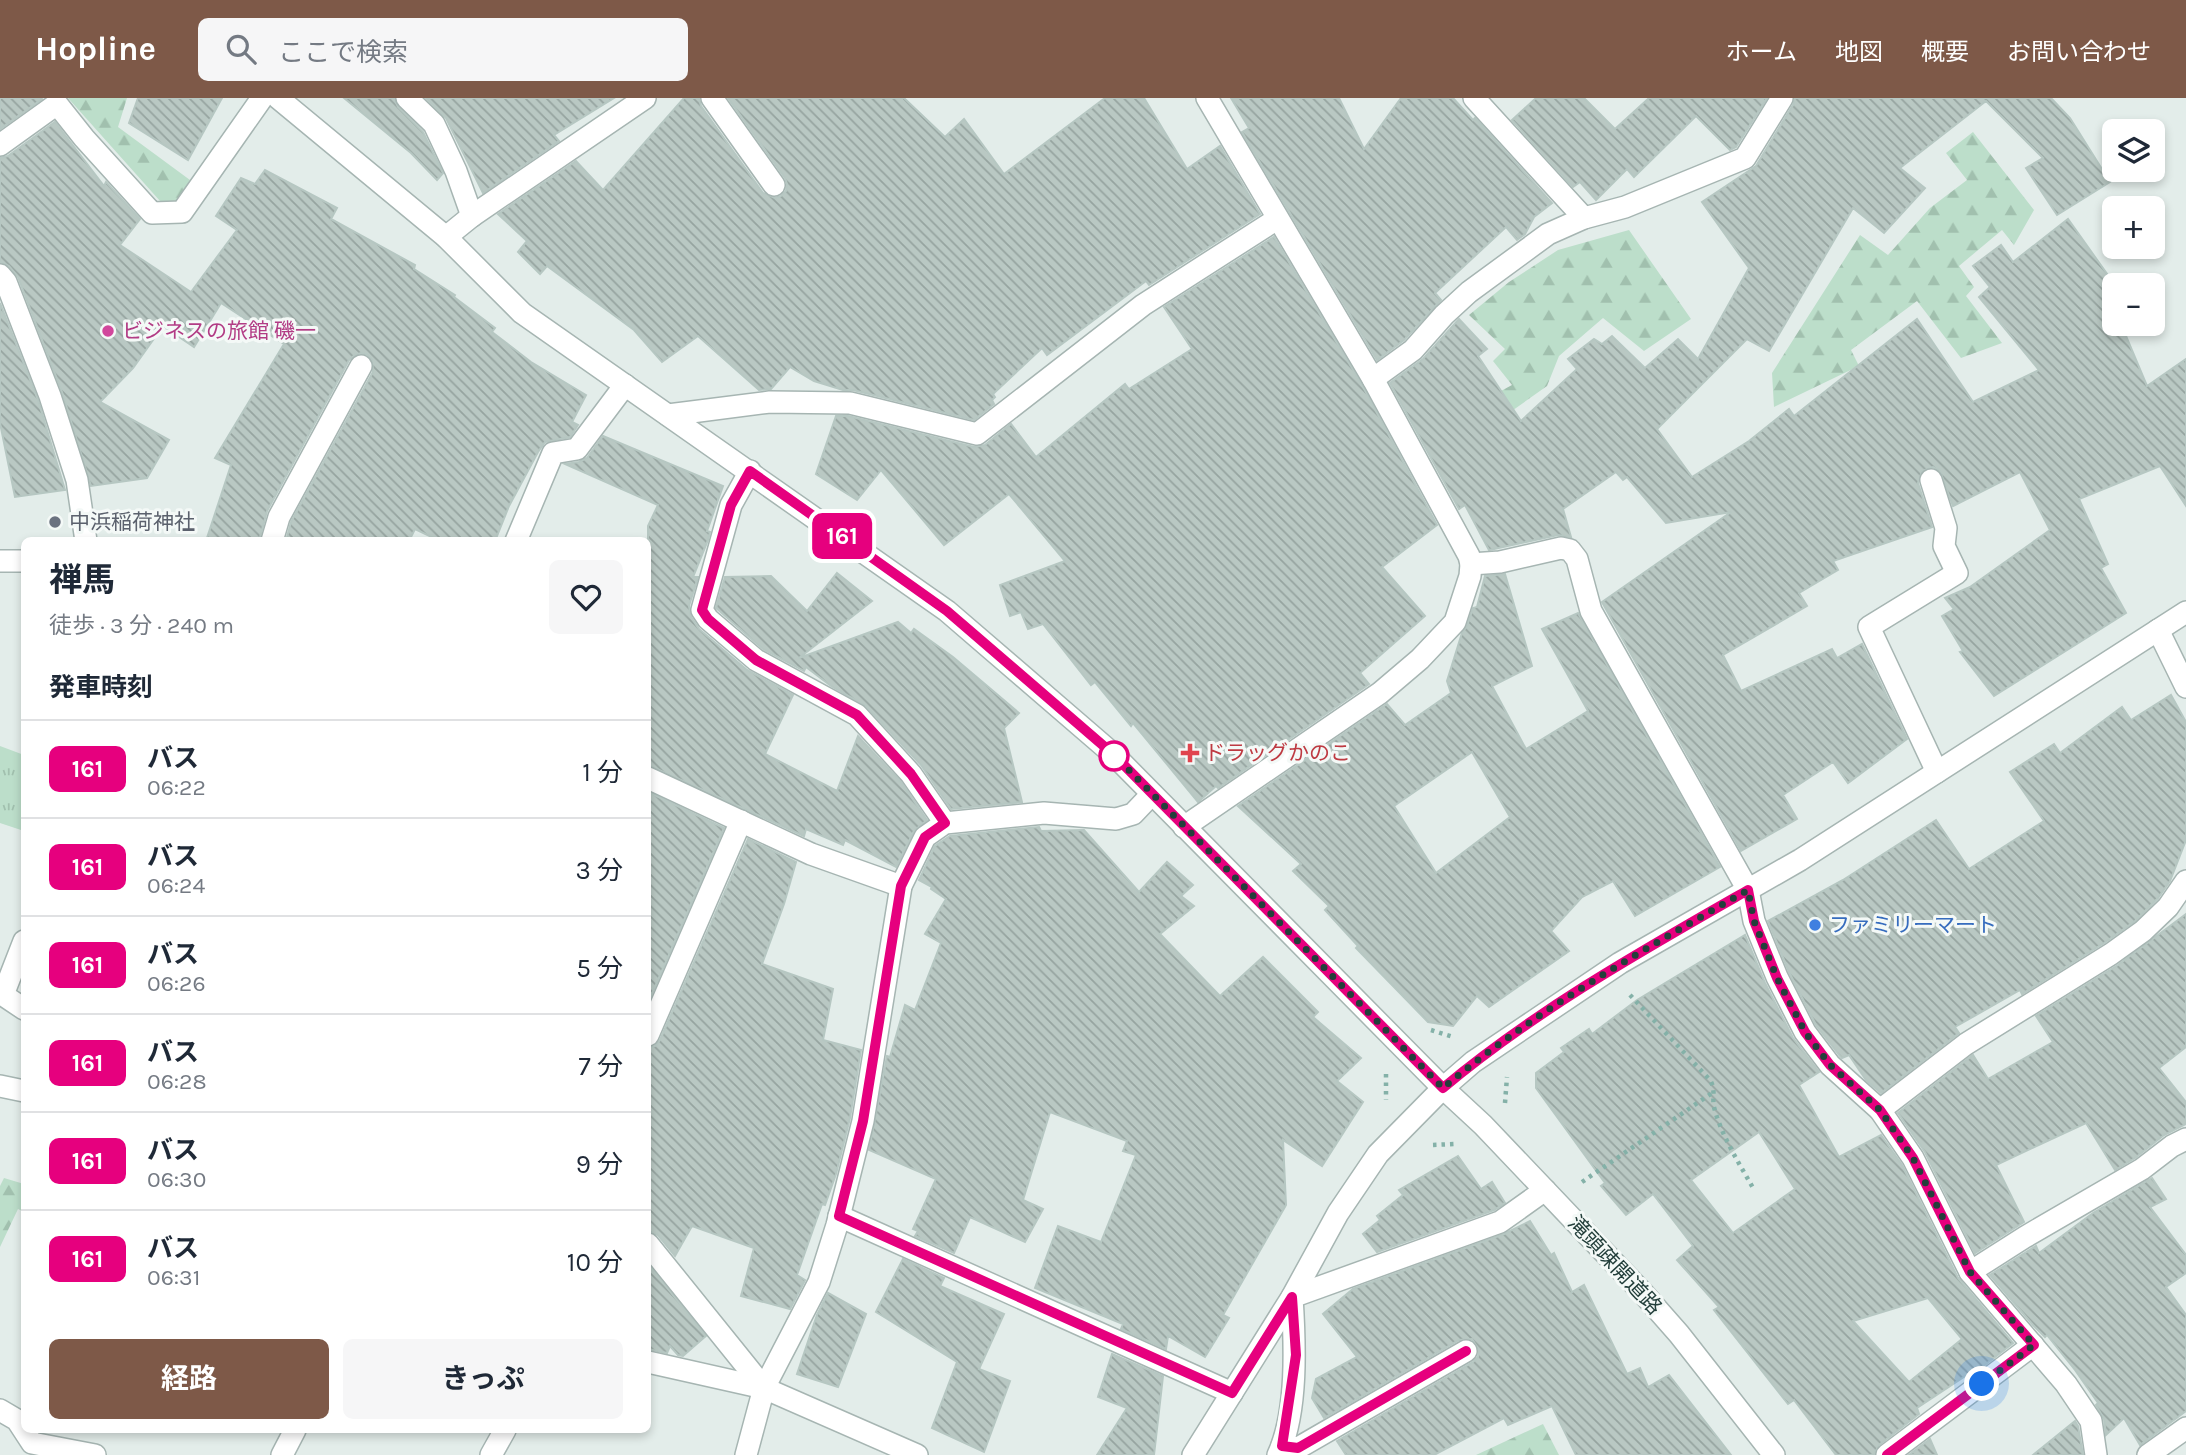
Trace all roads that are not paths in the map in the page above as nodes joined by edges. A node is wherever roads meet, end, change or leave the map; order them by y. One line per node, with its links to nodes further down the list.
1 (262, 98): 9 (street)
2 (278, 98): 14 (street, 滝頭疎開道路)
3 (407, 98): 11 (street)
4 (645, 98): 11 (street)
5 (712, 98): 10 (street)
6 (1207, 98): 13 (street)
7 (1474, 98): 12 (street)
8 (1782, 98): 12 (street)
9 (0, 145)
10 (775, 185)
11 (472, 216): 14 (street)
12 (1584, 218): 17 (street)
13 (1277, 219): 17 (street); 19 (street)
14 (446, 237): 18 (street, 滝頭疎開道路)
15 (0, 275): 22 (street)
16 (361, 366): 23 (street)
17 (1373, 379): 27 (street)
18 (625, 385): 19 (street, 滝頭疎開道路); 24 (street)
19 (668, 415): 20 (street, 滝頭疎開道路)
20 (750, 471): 33 (street, 滝頭疎開道路); 35 (street)
21 (1931, 480): 31 (street)
22 (85, 537)
23 (273, 537)
24 (518, 537)
25 (0, 561): 26 (street)
26 (21, 561)
27 (1471, 564): 36 (street); 39 (street)
28 (2186, 612): 29 (street)
29 (2158, 630): 30 (street); 31 (street)
30 (2186, 687)
31 (1937, 772): 39 (street)
32 (651, 779): 34 (street)
33 (1152, 794): 35 (street); 36 (street, 滝頭疎開道路)
34 (741, 821): 38 (street); 42 (street)
35 (945, 823): 38 (street)
36 (1184, 827): 44 (street, 滝頭疎開道路)
37 (2186, 881): 46 (street)
38 (901, 886): 49 (street)
39 (1748, 890): 44 (street); 46 (street)
40 (21, 950): 41 (street)
41 (21, 1007)
42 (651, 1028)
43 (0, 1086): 45 (street)
44 (1443, 1088): 48 (street, 滝頭疎開道路); 52 (street)
45 (21, 1090)
46 (1880, 1110): 51 (street)
47 (2186, 1139): 51 (street)
48 (1550, 1196): 52 (street); 71 (street, 滝頭疎開道路)
49 (839, 1216): 56 (street); 57 (street)
50 (651, 1248): 56 (street)
51 (1970, 1272): 53 (street)
52 (1292, 1297): 57 (street); 64 (street)
53 (2034, 1345): 72 (street); 73 (street)
54 (1466, 1351): 64 (street)
55 (651, 1363): 56 (street)
56 (764, 1388): 68 (street); 69 (street)
57 (1232, 1393): 70 (street)
58 (0, 1410): 59 (street)
59 (21, 1426)
60 (2186, 1428): 74 (street)
61 (25, 1433): 65 (street)
62 (293, 1433): 66 (street)
63 (503, 1433): 67 (street)
64 (1280, 1451)
65 (95, 1455)
66 (282, 1455)
67 (491, 1455)
68 (746, 1455)
69 (917, 1455)
70 (1193, 1455)
71 (1774, 1455)
72 (1887, 1455)
73 (2096, 1455)
74 (2148, 1455)

